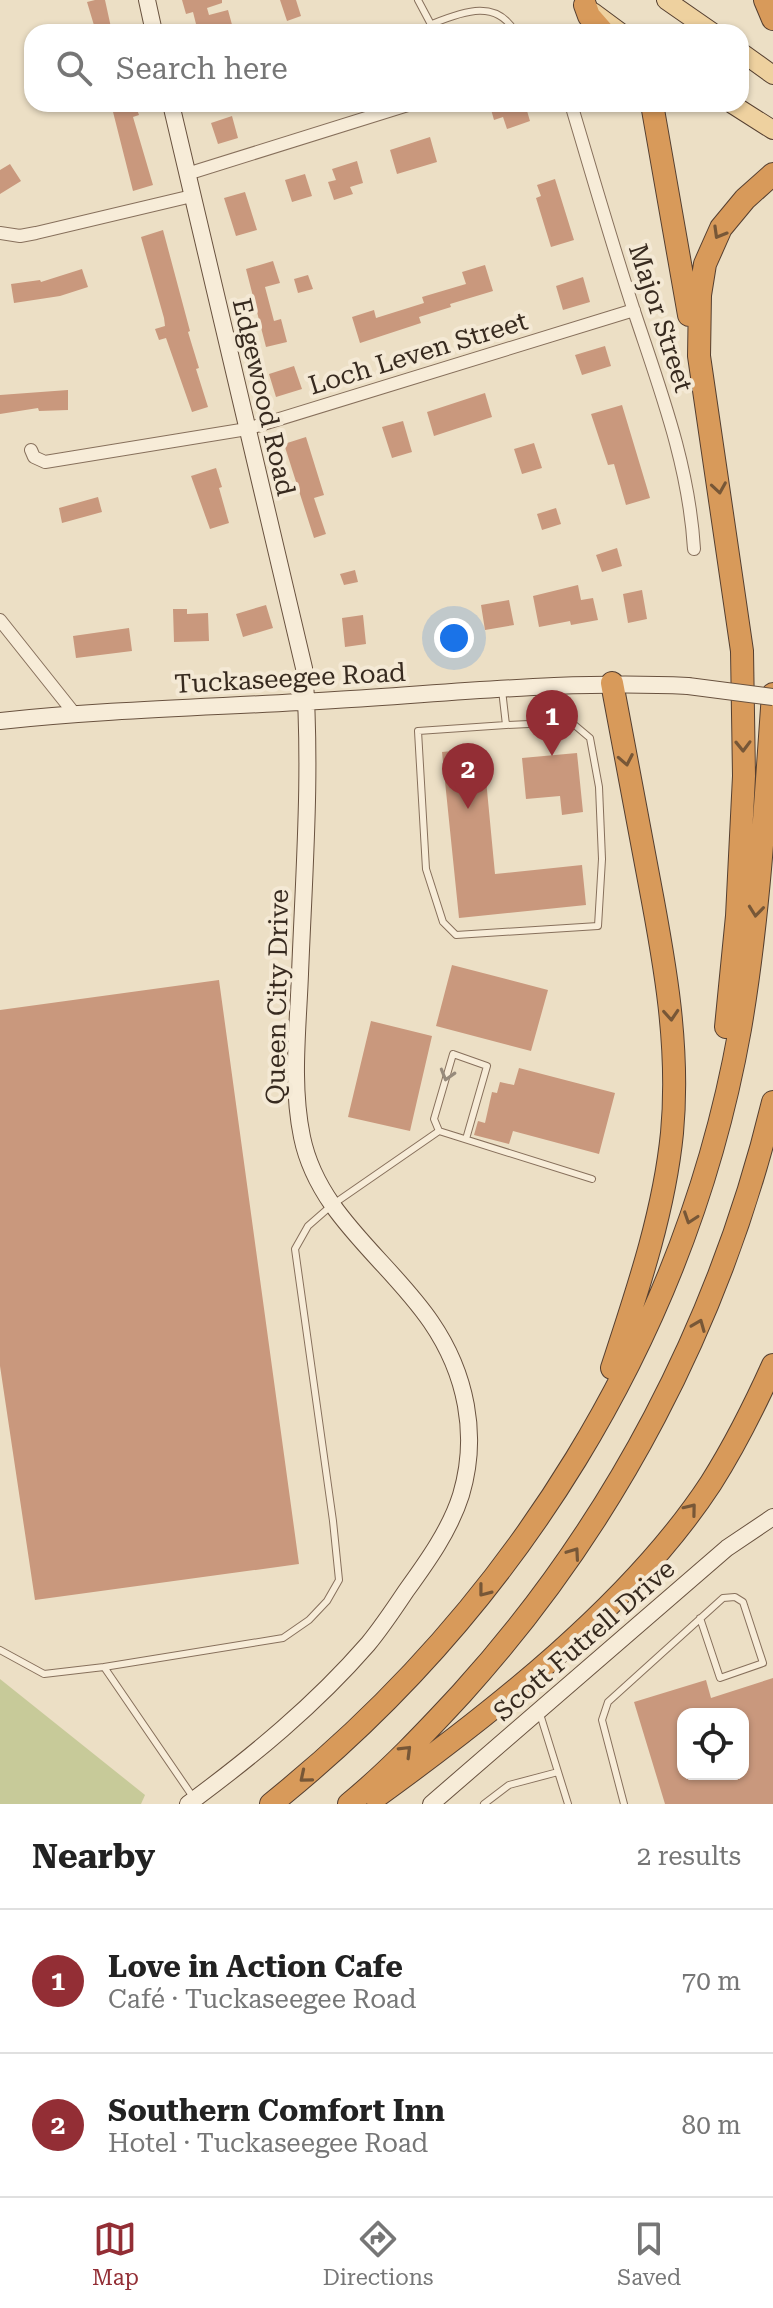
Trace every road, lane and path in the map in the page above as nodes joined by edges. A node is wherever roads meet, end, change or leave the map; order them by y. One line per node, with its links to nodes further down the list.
1 (147, 0): 7 (street)
2 (418, 0): 8 (lane)
3 (666, 0): 13 (main road)
4 (765, 0): 6 (highway)
5 (582, 2): 11 (highway); 12 (main road)
6 (773, 19)
7 (152, 24)
8 (432, 24)
9 (442, 24): 10 (lane)
10 (512, 24)
11 (596, 24)
12 (610, 24)
13 (700, 24)
14 (749, 58): 15 (main road)
15 (773, 75)
16 (173, 112): 22 (street, Edgewood Road)
17 (385, 112): 22 (street)
18 (573, 112): 26 (street, Major Street)
19 (653, 112): 27 (highway)
20 (745, 112): 21 (main road)
21 (773, 130)
22 (187, 174): 24 (street, Edgewood Road)
23 (772, 175): 27 (highway, one-way to 27)
24 (192, 196): 25 (street); 28 (street, Edgewood Road)
25 (0, 233)
26 (634, 310): 28 (street, Loch Leven Street); 30 (street, Major Street)
27 (699, 356): 42 (highway, one-way to 42)
28 (247, 429): 29 (street, Loch Leven Street); 35 (street, Edgewood Road)
29 (31, 450)
30 (694, 549)
31 (0, 620): 36 (street)
32 (612, 683): 33 (street, Tuckaseegee Road); 34 (street, Tuckaseegee Road, bridge); 46 (highway, one-way to 46)
33 (502, 690): 35 (street, Tuckaseegee Road); 38 (lane)
34 (773, 695): 42 (highway, one-way to 42)
35 (306, 702): 36 (street, Tuckaseegee Road); 44 (street, Queen City Drive)
36 (74, 713): 37 (street, Tuckaseegee Road)
37 (0, 721)
38 (506, 725): 38 (lane)
39 (773, 1102): 55 (highway, one-way to 39)
40 (439, 1131): 41 (lane); 41 (lane, one-way to 40); 44 (lane)
41 (466, 1139): 43 (lane)
42 (714, 1144): 46 (highway, one-way to 46)
43 (592, 1179)
44 (332, 1205): 50 (lane); 53 (street, Queen City Drive)
45 (773, 1365): 56 (highway, one-way to 45)
46 (580, 1454): 54 (highway, one-way to 54)
47 (773, 1517): 51 (street, Scott Futrell Drive)
48 (700, 1618): 48 (lane); 60 (lane)
49 (0, 1650): 50 (lane)
50 (104, 1667): 53 (lane)
51 (539, 1711): 52 (lane); 57 (street, Scott Futrell Drive)
52 (558, 1772): 58 (lane); 59 (lane)
53 (192, 1802)
54 (271, 1804)
55 (349, 1804)
56 (365, 1804)
57 (431, 1804)
58 (484, 1804)
59 (568, 1804)
60 (624, 1804)

